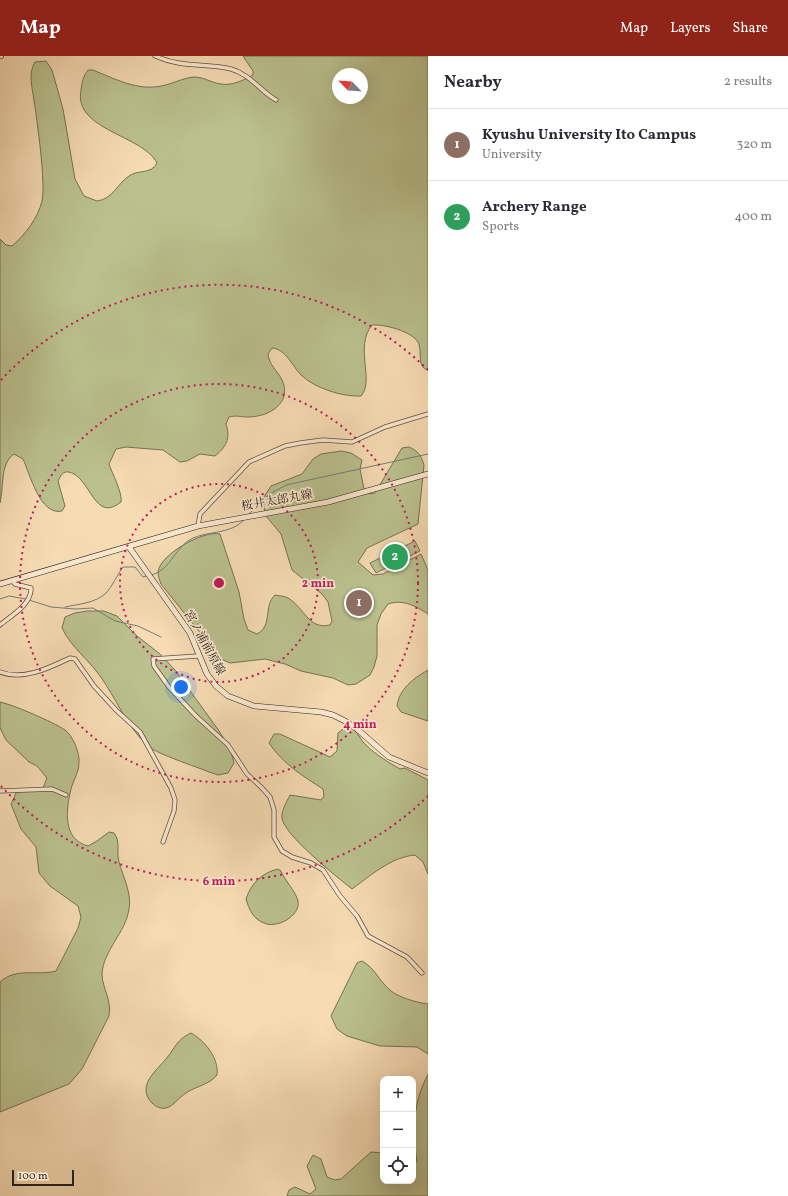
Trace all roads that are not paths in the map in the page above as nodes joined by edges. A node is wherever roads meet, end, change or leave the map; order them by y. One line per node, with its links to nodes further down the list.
1 (155, 56): 2 (street)
2 (276, 100)
3 (428, 414): 5 (street)
4 (428, 474): 5 (main road, 桜井太郎丸線)
5 (198, 526): 6 (main road, 桜井太郎丸線)
6 (129, 547): 7 (main road); 10 (main road, 宮ノ浦前原線)
7 (12, 581): 8 (main road); 9 (street)
8 (0, 584)
9 (0, 625)
10 (198, 656): 12 (main road, 宮ノ浦前原線); 16 (street)
11 (0, 672): 15 (street)
12 (428, 773)
13 (0, 791): 14 (street)
14 (66, 795)
15 (163, 842)
16 (422, 974)

